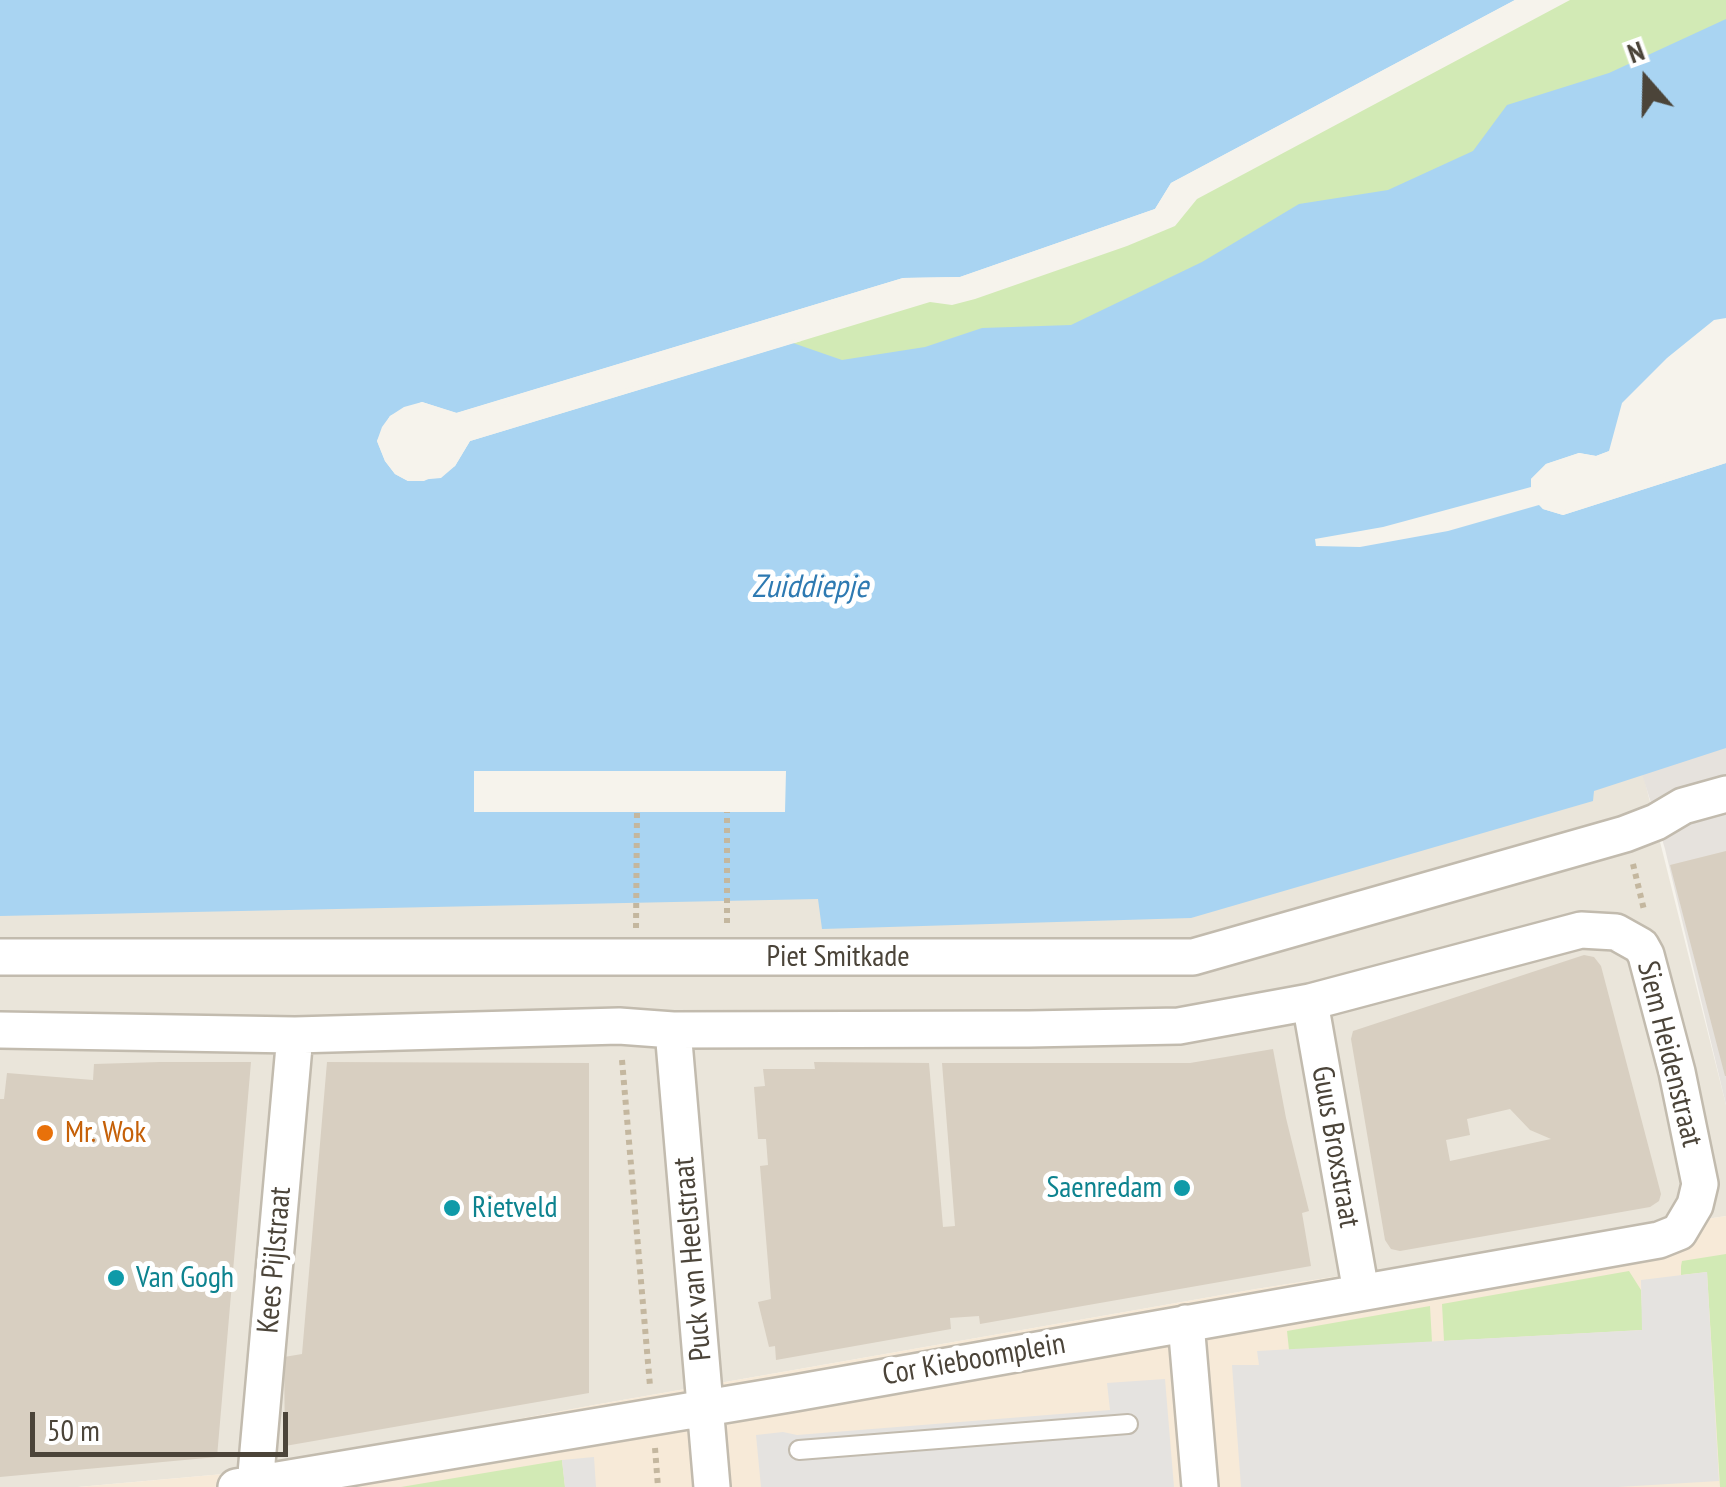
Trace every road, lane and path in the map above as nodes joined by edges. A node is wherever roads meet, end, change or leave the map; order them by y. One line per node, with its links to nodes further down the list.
1 (1726, 794): 4 (street, Piet Smitkade)
2 (636, 812): 6 (path)
3 (728, 812): 5 (path)
4 (1641, 828): 7 (path); 8 (street, Piet Smitkade)
5 (727, 902)
6 (636, 904)
7 (1617, 934): 9 (street); 14 (street, Siem Heidenstraat)
8 (0, 957)
9 (1310, 1002): 12 (street); 15 (street, Guus Broxstraat)
10 (619, 1026): 12 (street); 13 (street); 18 (path, Puck van Heelstraat)
11 (0, 1030): 13 (street)
12 (673, 1030): 17 (street, Puck van Heelstraat)
13 (295, 1034): 21 (street, Kees Pijlstraat)
14 (1695, 1205): 15 (street, Cor Kieboomplein)
15 (1360, 1292): 16 (street, Cor Kieboomplein)
16 (1186, 1323): 17 (street, Cor Kieboomplein); 23 (street)
17 (706, 1407): 18 (street, Cor Kieboomplein); 22 (street, Puck van Heelstraat)
18 (652, 1416): 21 (street, Cor Kieboomplein)
19 (1128, 1424): 20 (lane)
20 (798, 1450)
21 (246, 1486)
22 (712, 1487)
23 (1200, 1487)

